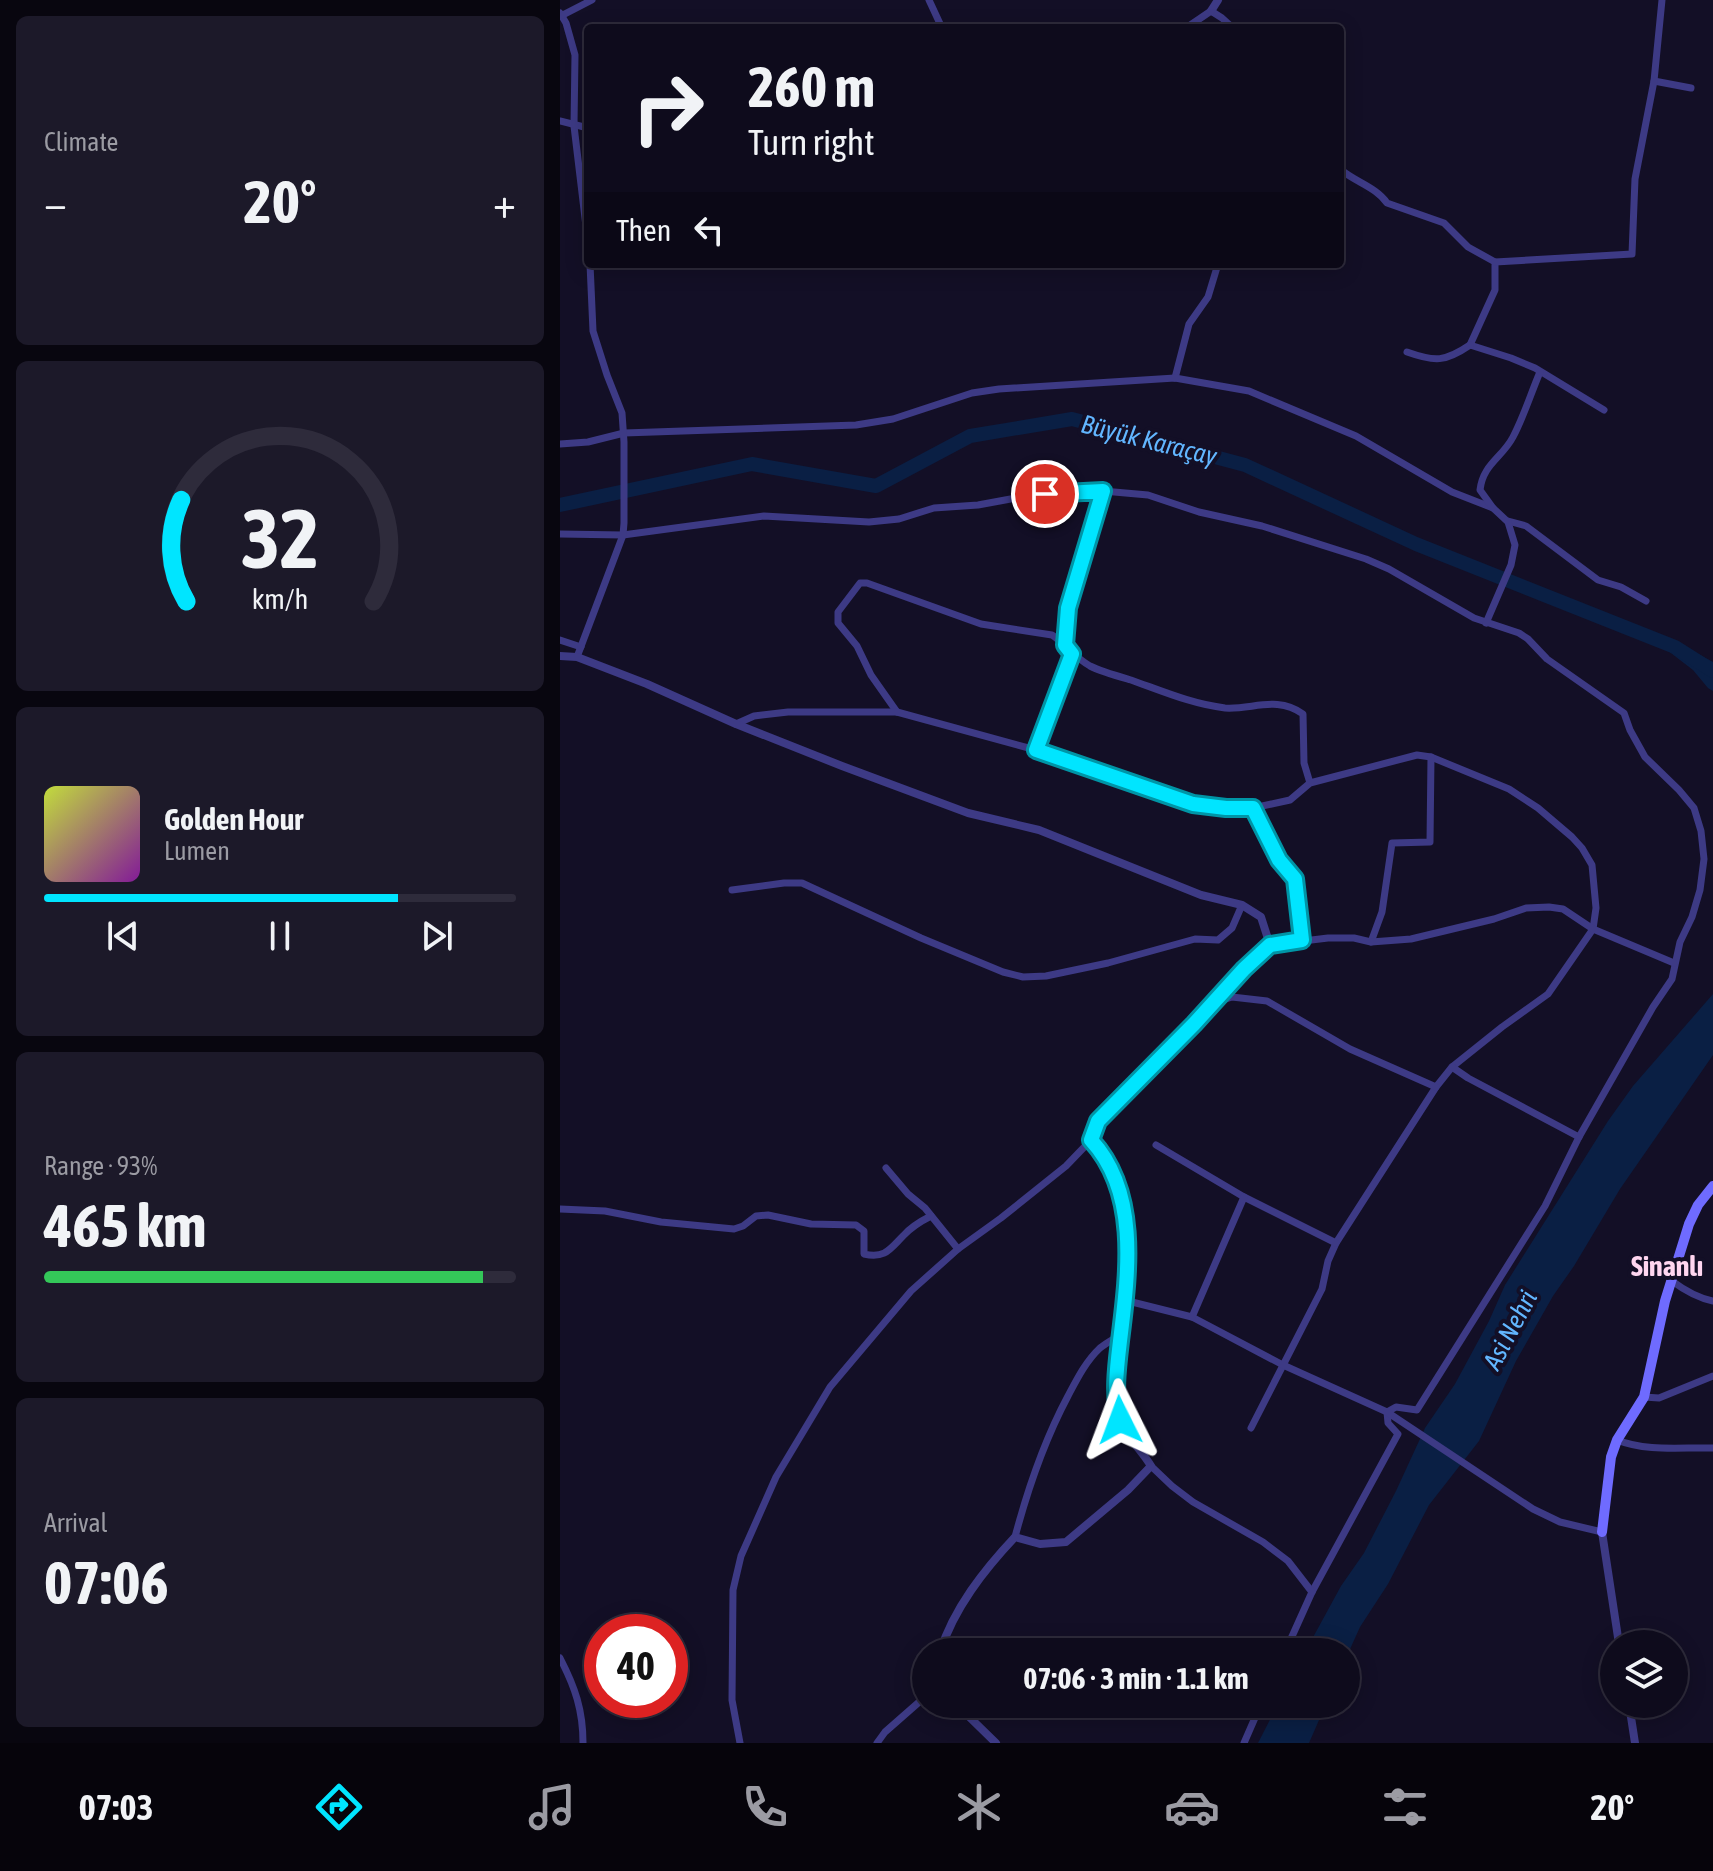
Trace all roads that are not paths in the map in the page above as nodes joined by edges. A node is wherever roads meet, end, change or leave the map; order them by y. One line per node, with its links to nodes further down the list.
1 (592, 0): 6 (street)
2 (929, 0): 7 (street)
3 (1218, 0): 5 (street)
4 (1662, 0): 10 (street)
5 (1211, 11): 8 (street); 9 (street)
6 (561, 14): 13 (street)
7 (940, 24)
8 (1192, 24)
9 (1229, 24)
10 (1654, 81): 11 (street); 17 (street)
11 (1691, 88)
12 (560, 121): 13 (street)
13 (574, 126): 14 (street); 16 (street)
14 (584, 127)
15 (1344, 172): 17 (street)
16 (584, 210)
17 (1495, 262): 20 (street)
18 (590, 268): 25 (street)
19 (1217, 268): 23 (street)
20 (1470, 345): 21 (street); 22 (street)
21 (1407, 352)
22 (1540, 372): 24 (street); 28 (street)
23 (1175, 378): 25 (street); 28 (street)
24 (1604, 410)
25 (624, 433): 26 (street); 31 (street)
26 (560, 444)
27 (1103, 491): 31 (street); 33 (street); 35 (street)
28 (1493, 508): 29 (street)
29 (1507, 521): 32 (street); 33 (street)
30 (560, 534): 31 (street)
31 (623, 535): 36 (street)
32 (1646, 601)
33 (1486, 623): 52 (street)
34 (560, 640): 36 (street)
35 (1065, 645): 37 (street); 40 (street)
36 (581, 647): 39 (street)
37 (1072, 654): 42 (street); 44 (street)
38 (560, 656): 39 (street)
39 (577, 657): 41 (street)
40 (897, 712): 41 (street); 42 (street)
41 (736, 724): 47 (street)
42 (1036, 750): 45 (street)
43 (1431, 757): 44 (street); 48 (street); 50 (street)
44 (1310, 783): 45 (street)
45 (1253, 808): 49 (street)
46 (732, 890): 47 (street)
47 (1242, 905): 51 (street)
48 (1593, 929): 50 (street); 52 (street); 54 (street)
49 (1302, 940): 50 (street); 51 (street)
50 (1371, 942)
51 (1270, 945): 53 (street)
52 (1674, 963): 56 (street)
53 (1214, 1003): 55 (street); 57 (street)
54 (1452, 1067): 55 (street); 56 (street)
55 (1436, 1087): 64 (street)
56 (1579, 1137): 74 (street)
57 (1091, 1140): 65 (street); 67 (street)
58 (1156, 1145): 61 (street)
59 (886, 1168): 63 (street)
60 (1713, 1186): 66 (main road)
61 (1244, 1197): 64 (street); 69 (street)
62 (560, 1209): 63 (street)
63 (931, 1216): 65 (street)
64 (1336, 1243): 71 (street)
65 (958, 1249): 91 (street)
66 (1672, 1281): 68 (street); 73 (main road)
67 (1124, 1300): 69 (street); 70 (street)
68 (1713, 1301)
69 (1192, 1317): 71 (street)
70 (1121, 1334): 78 (street); 80 (street)
71 (1283, 1365): 74 (street); 75 (street)
72 (1713, 1376): 73 (street)
73 (1644, 1397): 76 (main road)
74 (1387, 1412): 79 (street); 81 (street)
75 (1251, 1428)
76 (1617, 1440): 77 (street); 79 (main road)
77 (1713, 1448)
78 (1151, 1466): 80 (street); 81 (street)
79 (1602, 1532): 82 (street)
80 (1015, 1537): 83 (street)
81 (1312, 1592): 84 (street)
82 (1617, 1630)
83 (945, 1638)
84 (1291, 1638)
85 (560, 1658): 90 (street)
86 (912, 1708): 92 (street)
87 (970, 1718): 93 (street)
88 (1255, 1718): 94 (street)
89 (1631, 1718): 95 (street)
90 (583, 1743)
91 (740, 1743)
92 (877, 1743)
93 (996, 1743)
94 (1244, 1743)
95 (1635, 1743)

